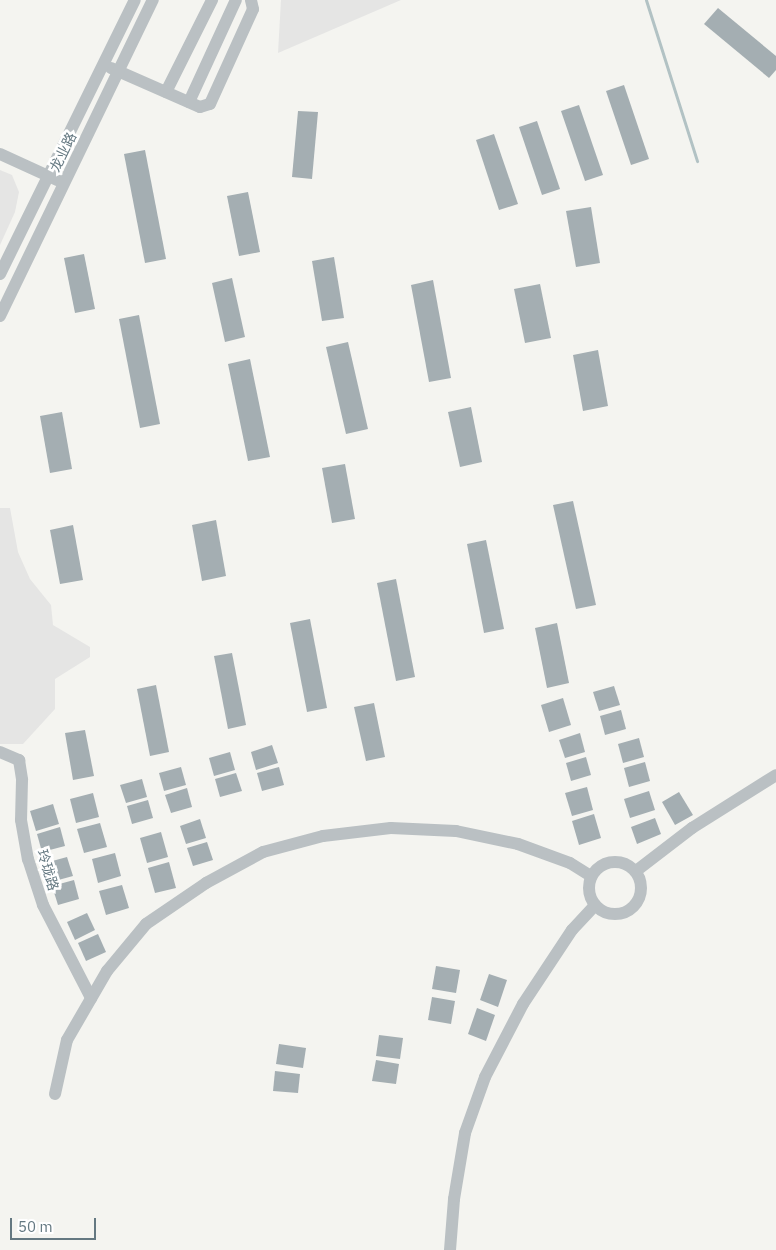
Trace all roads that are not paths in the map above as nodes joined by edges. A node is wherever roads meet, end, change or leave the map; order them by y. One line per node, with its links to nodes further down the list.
1 (135, 0): 6 (street, 龙业路)
2 (153, 0): 7 (street, 龙业路)
3 (212, 0): 8 (street)
4 (236, 0): 9 (street)
5 (251, 0): 9 (street)
6 (104, 65): 7 (street); 11 (street, 龙业路)
7 (119, 71): 8 (street); 12 (street, 龙业路)
8 (166, 92): 9 (street)
9 (189, 102)
10 (0, 154): 11 (street)
11 (50, 177): 12 (street); 13 (street, 龙业路)
12 (64, 185): 14 (street, 龙业路)
13 (0, 274)
14 (0, 316)
15 (0, 752): 20 (street, 玲珑路)
16 (776, 775): 17 (street)
17 (636, 871): 18 (street); 19 (street)
18 (591, 876): 19 (street); 20 (street)
19 (595, 905): 22 (street)
20 (91, 998): 21 (street)
21 (55, 1094)
22 (450, 1250)

